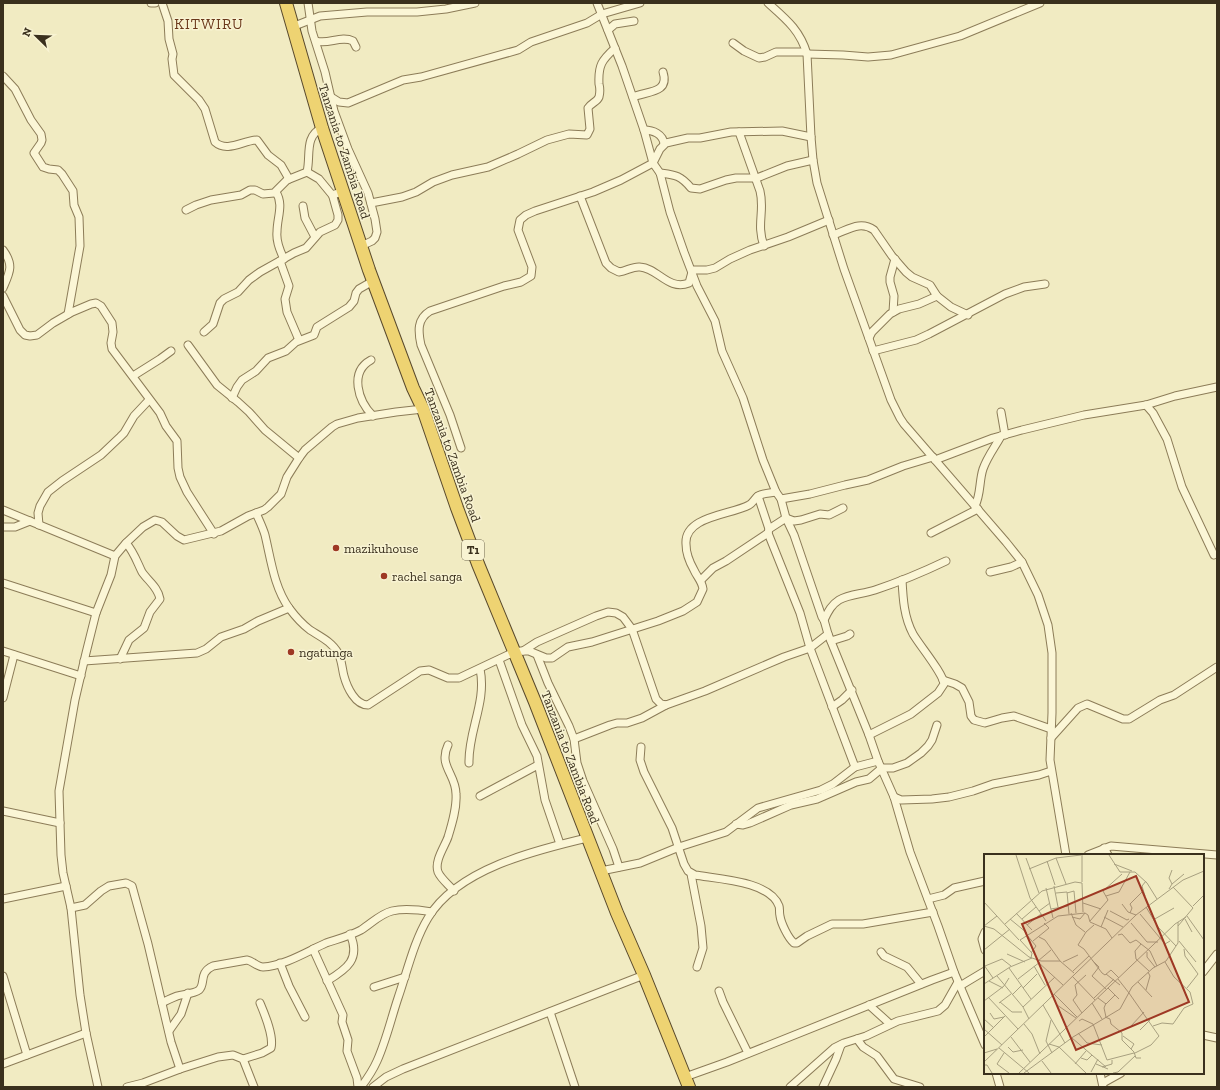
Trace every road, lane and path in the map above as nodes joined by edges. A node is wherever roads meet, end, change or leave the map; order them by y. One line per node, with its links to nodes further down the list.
1 (151, 3): 2 (street)
2 (155, 3)
3 (162, 3): 37 (street)
4 (286, 3): 16 (highway, Tanzania to Zambia Road / T1)
5 (308, 3): 14 (street)
6 (425, 3): 12 (street)
7 (474, 3): 12 (street)
8 (597, 3): 13 (street)
9 (640, 3): 13 (street)
10 (768, 3): 22 (street)
11 (1040, 3): 22 (street)
12 (427, 11): 14 (street)
13 (602, 14): 17 (street); 25 (street)
14 (310, 19): 16 (street); 18 (street)
15 (634, 21): 17 (street)
16 (292, 28): 27 (highway, Tanzania to Zambia Road / T1)
17 (608, 30): 21 (street)
18 (316, 41): 20 (street); 25 (street)
19 (733, 43): 22 (street)
20 (356, 47)
21 (615, 48): 26 (street); 41 (street)
22 (807, 53): 30 (street)
23 (663, 72): 26 (street)
24 (3, 76): 59 (street)
25 (331, 97): 41 (street)
26 (633, 97): 28 (street)
27 (322, 128): 34 (street); 39 (highway, Tanzania to Zambia Road / T1)
28 (644, 130): 31 (street); 33 (street)
29 (739, 132): 30 (street); 31 (street); 36 (street)
30 (811, 136): 32 (street)
31 (664, 144): 33 (street)
32 (813, 160): 36 (street); 44 (street)
33 (653, 163): 35 (street); 40 (street)
34 (307, 172): 37 (street); 39 (street)
35 (660, 173): 36 (street); 52 (street)
36 (757, 178): 48 (street)
37 (289, 179): 38 (street)
38 (276, 192): 43 (street); 51 (street)
39 (338, 194): 46 (street); 47 (highway, Tanzania to Zambia Road / T1)
40 (580, 196): 52 (street); 77 (street)
41 (371, 203): 47 (street)
42 (303, 206): 46 (street)
43 (186, 210)
44 (828, 220): 45 (street); 48 (street)
45 (833, 236): 50 (street); 62 (street)
46 (315, 237): 51 (street)
47 (361, 246): 53 (highway, Tanzania to Zambia Road / T1)
48 (764, 246): 52 (street)
49 (3, 250): 55 (street)
50 (895, 259): 57 (street); 58 (street)
51 (282, 260): 61 (street); 63 (street)
52 (692, 272): 80 (street)
53 (373, 281): 63 (street); 73 (highway, Tanzania to Zambia Road / T1)
54 (1045, 284): 60 (street)
55 (3, 288)
56 (3, 296): 59 (street)
57 (937, 296): 58 (street); 60 (street)
58 (893, 312): 62 (street)
59 (68, 314): 68 (street)
60 (968, 315): 66 (street)
61 (204, 332)
62 (869, 338): 66 (street)
63 (299, 340): 70 (street)
64 (188, 345): 70 (street)
65 (171, 350): 68 (street)
66 (873, 351): 79 (street)
67 (371, 360): 75 (street)
68 (133, 376): 71 (street)
69 (1217, 387): 72 (street)
70 (232, 398): 78 (street)
71 (149, 400): 89 (street); 93 (street)
72 (1146, 405): 76 (street); 95 (street)
73 (423, 409): 75 (street); 112 (highway, Tanzania to Zambia Road / T1)
74 (1001, 412): 76 (street)
75 (373, 416): 78 (street)
76 (1003, 435): 79 (street); 84 (street)
77 (461, 448)
78 (299, 458): 86 (street)
79 (934, 459): 82 (street); 84 (street)
80 (776, 492): 81 (street); 82 (street)
81 (758, 496): 91 (street); 100 (street)
82 (781, 499): 87 (street)
83 (843, 508): 87 (street)
84 (977, 508): 92 (street); 98 (street)
85 (3, 510): 88 (street)
86 (256, 513): 93 (street); 103 (street)
87 (786, 518): 91 (street); 105 (street)
88 (30, 521): 89 (street); 90 (street)
89 (39, 525): 96 (street)
90 (3, 526)
91 (768, 531): 100 (street); 110 (street)
92 (931, 533)
93 (214, 534): 94 (street)
94 (126, 543): 96 (street); 115 (street)
95 (1214, 555)
96 (115, 556): 104 (street)
97 (946, 561): 101 (street)
98 (1022, 562): 99 (street); 127 (street)
99 (990, 572)
100 (701, 580): 106 (street)
101 (902, 580): 105 (street); 121 (street)
102 (3, 583): 104 (street)
103 (289, 608): 115 (street); 119 (street)
104 (96, 613): 117 (street)
105 (824, 620): 107 (street)
106 (632, 629): 112 (street); 114 (street); 124 (street)
107 (828, 634): 109 (street); 110 (street)
108 (850, 634): 109 (street)
109 (830, 641): 122 (street)
110 (810, 648): 124 (street); 125 (street)
111 (3, 651): 113 (street)
112 (519, 651): 114 (street); 116 (street); 144 (highway, Tanzania to Zambia Road / T1)
113 (14, 655): 120 (street); 123 (street)
114 (537, 655): 130 (street)
115 (120, 659): 117 (street)
116 (499, 660): 119 (street); 135 (street)
117 (84, 662): 120 (street)
118 (1217, 667): 129 (street)
119 (480, 669): 134 (street)
120 (81, 676): 142 (street)
121 (943, 680): 127 (street); 128 (street)
122 (852, 690): 125 (street); 128 (street)
123 (3, 698)
124 (666, 705): 130 (street)
125 (832, 706): 136 (street)
126 (937, 725): 137 (street)
127 (1051, 729): 129 (street)
128 (869, 735): 133 (street)
129 (1051, 738): 138 (street)
130 (574, 739): 152 (street)
131 (448, 745): 157 (street)
132 (641, 747): 146 (street)
133 (878, 761): 136 (street); 137 (street)
134 (469, 763)
135 (538, 765): 139 (street); 145 (street)
136 (855, 767): 143 (street)
137 (882, 768): 140 (street); 143 (street)
138 (1051, 771): 140 (street); 148 (street)
139 (480, 796)
140 (894, 797): 159 (street)
141 (3, 811): 142 (street)
142 (60, 823): 156 (street)
143 (736, 824): 146 (street)
144 (587, 838): 145 (street); 153 (highway, Tanzania to Zambia Road / T1)
145 (560, 844): 157 (street)
146 (679, 847): 152 (street); 154 (street)
147 (1104, 848): 149 (street); 150 (street); 151 (street)
148 (1066, 854)
149 (1090, 854)
150 (1107, 854)
151 (1217, 855)
152 (619, 867): 153 (street)
153 (601, 871): 174 (highway, Tanzania to Zambia Road / T1)
154 (692, 874): 162 (street); 170 (street)
155 (984, 881): 159 (street)
156 (66, 886): 158 (street); 160 (street)
157 (454, 890): 161 (street)
158 (3, 899)
159 (928, 899): 162 (street)
160 (71, 908): 183 (street); 190 (street)
161 (432, 912): 163 (street); 176 (street)
162 (933, 912): 172 (street)
163 (350, 934): 166 (street); 177 (street)
164 (984, 934): 165 (street)
165 (984, 946)
166 (313, 949): 169 (street); 177 (street)
167 (881, 952): 178 (street)
168 (1217, 954): 171 (street)
169 (280, 963): 182 (street); 187 (street)
170 (697, 968)
171 (1204, 971)
172 (954, 972): 178 (street); 179 (street)
173 (984, 972): 179 (street)
174 (644, 975): 186 (street); 204 (highway, Tanzania to Zambia Road / T1)
175 (3, 976): 197 (street)
176 (405, 977): 180 (street); 212 (street)
177 (327, 981): 211 (street)
178 (921, 984): 185 (street)
179 (959, 984): 188 (street); 194 (street)
180 (374, 987)
181 (719, 991): 196 (street)
182 (188, 993): 183 (street); 189 (street)
183 (162, 1003): 189 (street)
184 (260, 1003): 198 (street)
185 (869, 1005): 188 (street); 196 (street)
186 (550, 1012): 207 (street); 213 (street)
187 (305, 1017)
188 (890, 1024): 193 (street)
189 (169, 1031): 200 (street)
190 (86, 1034): 197 (street); 205 (street)
191 (1204, 1035): 192 (street)
192 (1217, 1038)
193 (857, 1039): 195 (street); 216 (street)
194 (984, 1043)
195 (841, 1045): 214 (street); 215 (street)
196 (748, 1053): 204 (street)
197 (27, 1055): 199 (street)
198 (243, 1059): 200 (street); 210 (street)
199 (3, 1064)
200 (180, 1069): 209 (street)
201 (996, 1074): 217 (street)
202 (1100, 1074): 206 (street)
203 (1120, 1074): 206 (street)
204 (687, 1082)
205 (97, 1085): 208 (street)
206 (1103, 1085)
207 (376, 1086)
208 (89, 1087)
209 (126, 1087)
210 (254, 1087)
211 (358, 1087)
212 (361, 1087)
213 (575, 1087)
214 (790, 1087)
215 (823, 1087)
216 (920, 1087)
217 (1000, 1087)

